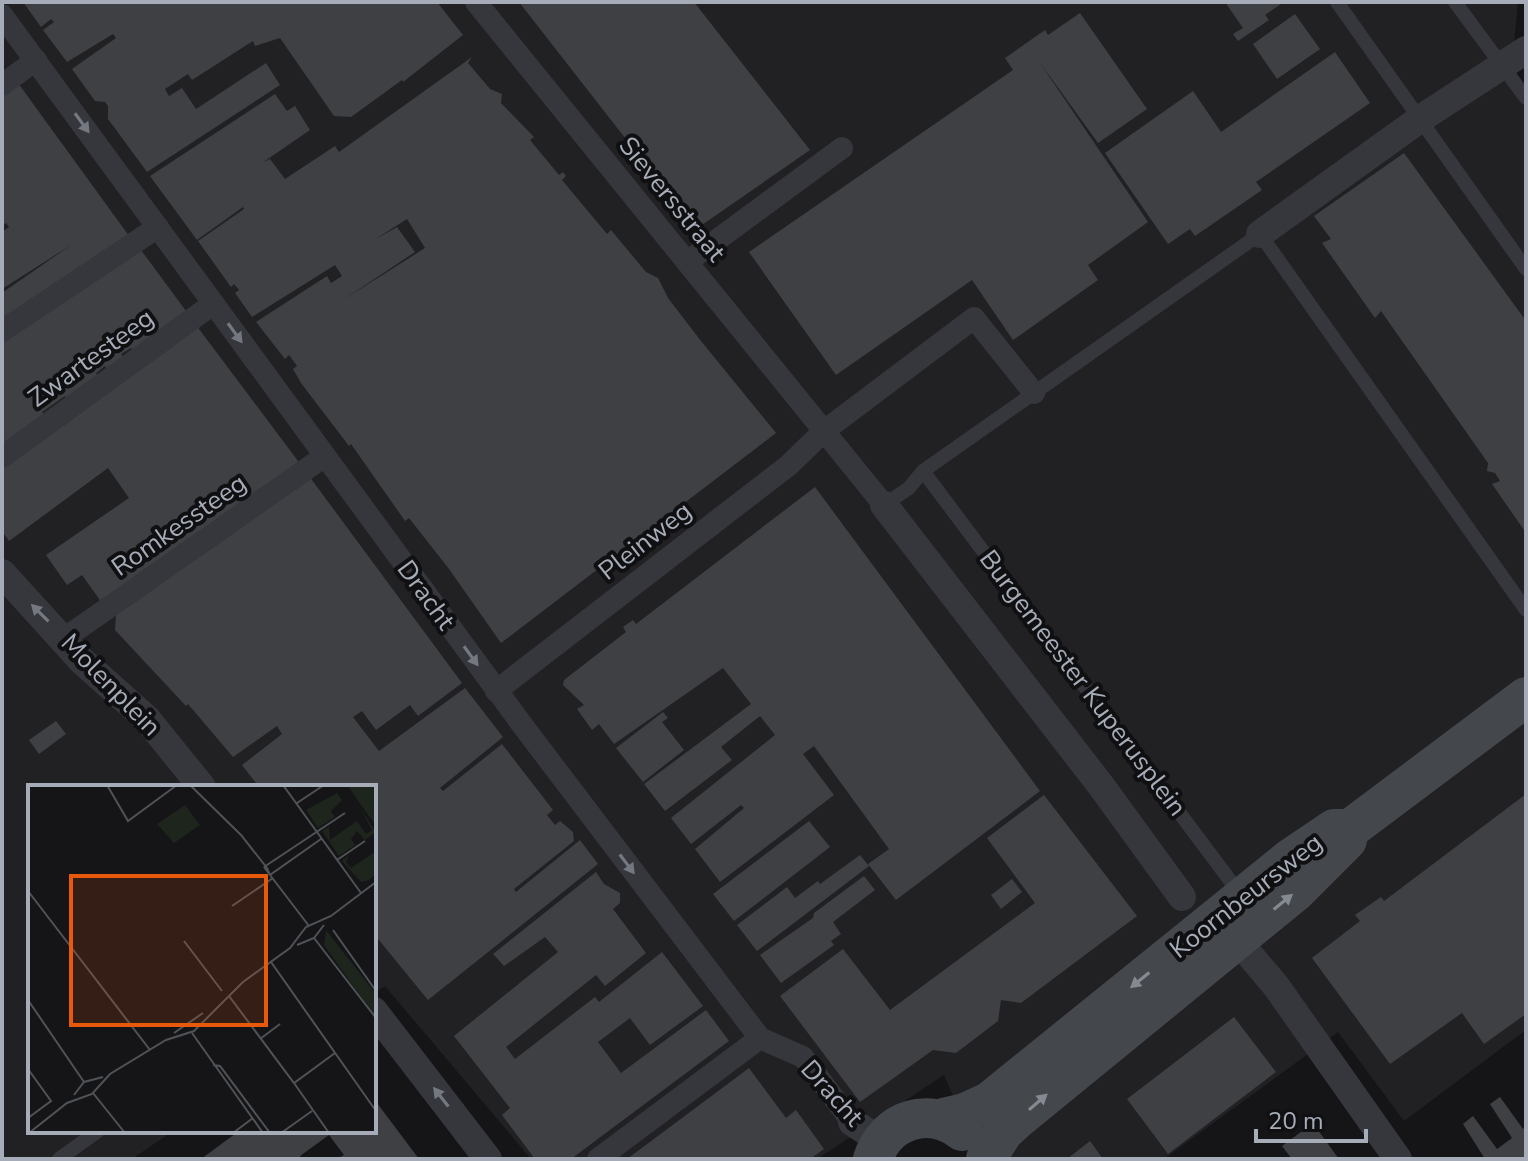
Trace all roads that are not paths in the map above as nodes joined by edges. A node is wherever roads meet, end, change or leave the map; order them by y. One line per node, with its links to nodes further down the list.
1 (476, 2): 13 (street, Sieversstraat)
2 (1337, 2): 9 (lane)
3 (1455, 2): 5 (lane)
4 (2, 15): 6 (street, Dracht)
5 (1515, 57): 8 (lane); 9 (street)
6 (36, 60): 7 (street); 11 (street, Dracht, one-way to 11)
7 (2, 85)
8 (1526, 98)
9 (1420, 119): 12 (street); 14 (lane)
10 (842, 148): 13 (street)
11 (158, 227): 15 (street, Dracht); 16 (street)
12 (1260, 234): 17 (lane); 24 (lane)
13 (687, 262): 18 (street, Sieversstraat)
14 (1526, 269)
15 (213, 304): 19 (street, Dracht, one-way to 19); 20 (street, Zwartesteeg)
16 (2, 331)
17 (1034, 393): 18 (street); 21 (lane)
18 (824, 431): 22 (street, Burgemeester Kuperusplein); 26 (street, Pleinweg)
19 (325, 456): 25 (street, Romkessteeg); 26 (street, Dracht, one-way to 26)
20 (2, 457)
21 (923, 471): 22 (lane); 31 (lane, Burgemeester Kuperusplein)
22 (884, 505): 30 (street, Burgemeester Kuperusplein)
23 (9, 580): 25 (street, Molenplein, one-way to 23)
24 (1526, 610)
25 (65, 638): 28 (street, Molenplein)
26 (496, 691): 34 (street, Dracht, one-way to 34)
27 (1526, 697): 29 (main road)
28 (200, 785)
29 (1350, 829): 31 (main road, Koornbeursweg); 32 (main road, Koornbeursweg, one-way to 29)
30 (1182, 897)
31 (1243, 897): 35 (main road, Koornbeursweg, one-way to 35)
32 (1237, 940): 42 (main road, Koornbeursweg, one-way to 32); 43 (street)
33 (376, 1014): 39 (street, one-way to 33)
34 (760, 1038): 37 (street, Dracht); 40 (street)
35 (939, 1119): 37 (main road, Koornbeursweg); 41 (main road)
36 (95, 1133): 38 (lane)
37 (869, 1141)
38 (59, 1159)
39 (488, 1159)
40 (598, 1159)
41 (980, 1159)
42 (986, 1159)
43 (1398, 1159)

